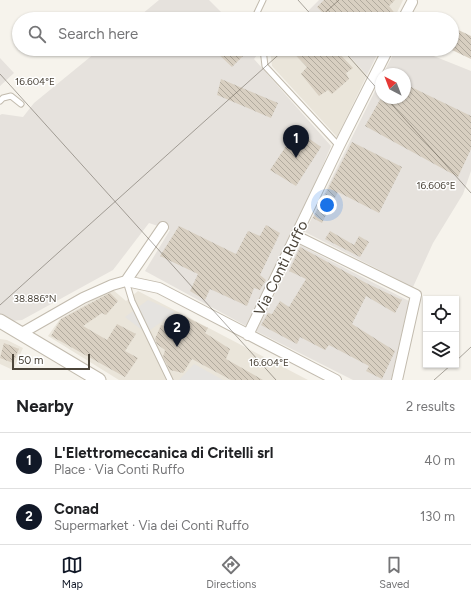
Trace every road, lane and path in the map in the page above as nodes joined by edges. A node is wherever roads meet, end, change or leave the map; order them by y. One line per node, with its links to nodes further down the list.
1 (263, 0): 3 (lane)
2 (412, 2): 4 (street)
3 (257, 12)
4 (407, 12)
5 (264, 56): 9 (lane)
6 (384, 56): 9 (street, Via Conti Ruffo)
7 (0, 100): 8 (lane)
8 (21, 104)
9 (339, 146): 11 (street, Via Conti Ruffo)
10 (163, 227): 12 (street)
11 (296, 236): 15 (street, Via Conti Ruffo); 19 (street)
12 (126, 281): 14 (street); 15 (street); 17 (lane)
13 (0, 321): 14 (street)
14 (20, 334): 16 (street)
15 (248, 335): 18 (street)
16 (98, 380)
17 (170, 380)
18 (336, 380)
19 (398, 380)

